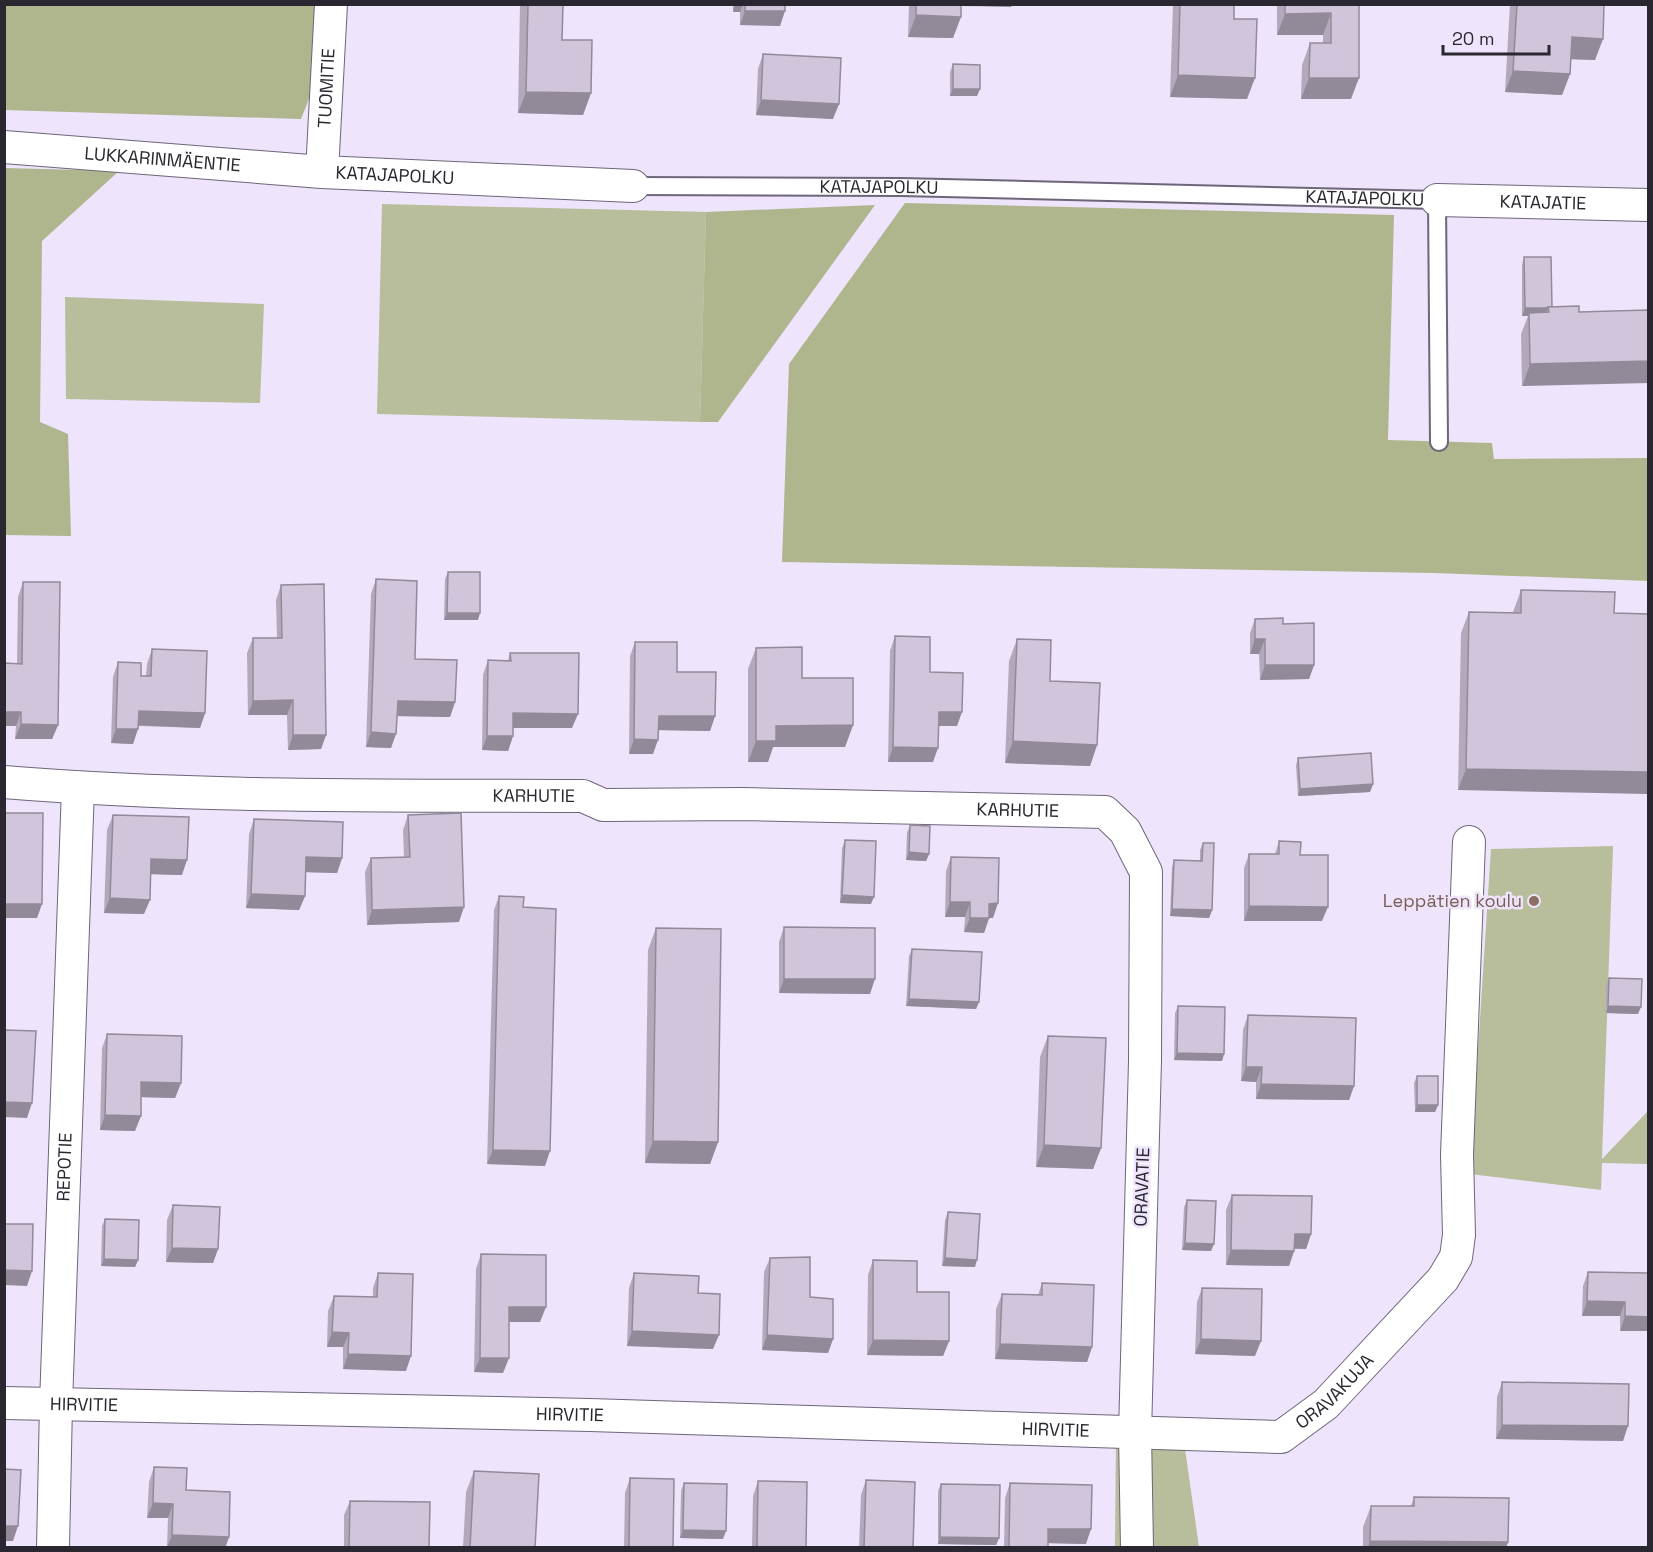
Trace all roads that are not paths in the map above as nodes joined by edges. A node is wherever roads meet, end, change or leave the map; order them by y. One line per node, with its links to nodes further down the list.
1 (331, 4): 3 (street, TUOMITIE)
2 (4, 147): 3 (street, LUKKARINMÄENTIE)
3 (322, 172): 4 (street, KATAJAPOLKU)
4 (633, 186): 5 (lane, KATAJAPOLKU)
5 (1437, 200): 6 (street, KATAJATIE); 7 (lane)
6 (1648, 205)
7 (1439, 442)
8 (4, 782): 9 (street, KARHUTIE)
9 (78, 788): 10 (street, KARHUTIE); 13 (street, REPOTIE)
10 (1125, 831): 14 (street, ORAVATIE)
11 (1469, 842): 14 (street, ORAVAKUJA)
12 (4, 1403): 13 (street, HIRVITIE)
13 (56, 1404): 14 (street, HIRVITIE); 15 (street, REPOTIE)
14 (1135, 1433): 16 (street, ORAVATIE)
15 (54, 1548)
16 (1137, 1548)

